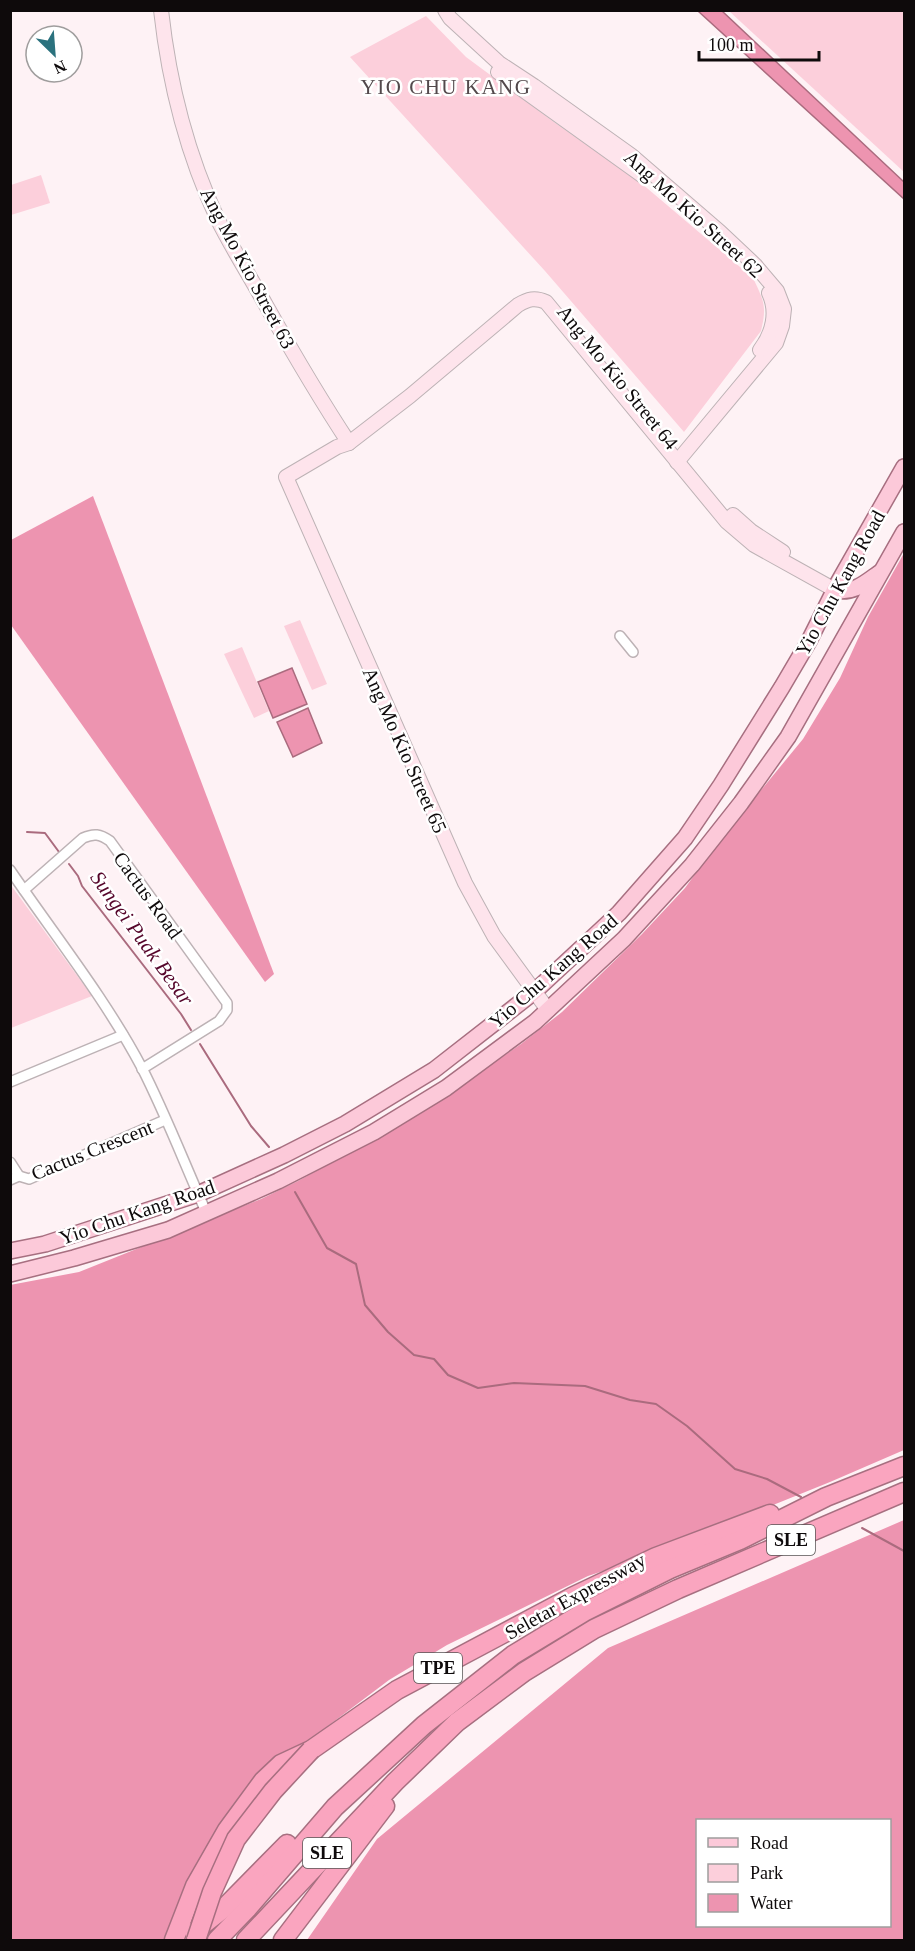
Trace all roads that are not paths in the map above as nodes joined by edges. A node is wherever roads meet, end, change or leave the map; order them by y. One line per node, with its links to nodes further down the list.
1 (161, 10): 4 (street, Ang Mo Kio Street 63)
2 (435, 10): 5 (street, Ang Mo Kio Street 62)
3 (445, 10): 5 (street, Ang Mo Kio Street 62)
4 (343, 442): 5 (street, Ang Mo Kio Street 64); 7 (street, Ang Mo Kio Street 64)
5 (678, 456): 10 (street, Ang Mo Kio Street 64)
6 (904, 467): 10 (main road, Yio Chu Kang Road)
7 (286, 477): 16 (street, Ang Mo Kio Street 65)
8 (904, 532): 9 (main road, Yio Chu Kang Road)
9 (884, 569): 10 (main road); 11 (main road, Yio Chu Kang Road)
10 (839, 588): 11 (main road); 16 (main road, Yio Chu Kang Road)
11 (853, 621): 17 (main road, Yio Chu Kang Road)
12 (620, 636): 13 (street)
13 (633, 652)
14 (10, 870): 15 (street)
15 (24, 890): 18 (street); 19 (street, Cactus Road)
16 (534, 992): 17 (street, Ang Mo Kio Street 65); 24 (main road, Yio Chu Kang Road)
17 (548, 1010): 25 (main road, Yio Chu Kang Road)
18 (123, 1035): 19 (street); 20 (street)
19 (142, 1069): 21 (street)
20 (10, 1082)
21 (165, 1120): 23 (street, Cactus Crescent); 24 (street)
22 (10, 1162): 23 (street, Cactus Crescent)
23 (15, 1178)
24 (198, 1194): 25 (street); 26 (main road, Yio Chu Kang Road)
25 (207, 1214): 27 (main road, Yio Chu Kang Road)
26 (10, 1251)
27 (10, 1274)
28 (904, 1466): 30 (highway, Seletar Expressway / SLE)
29 (904, 1492): 32 (highway, Seletar Expressway / SLE)
30 (826, 1497): 31 (highway, TPE); 33 (highway, Seletar Expressway / SLE)
31 (311, 1750): 34 (highway); 36 (highway, TPE, bridge)
32 (395, 1782): 38 (highway, Seletar Expressway / SLE); 39 (highway)
33 (335, 1807): 35 (highway); 37 (highway, Seletar Expressway / SLE)
34 (174, 1941)
35 (180, 1941)
36 (196, 1941)
37 (217, 1941)
38 (246, 1941)
39 (283, 1941)

